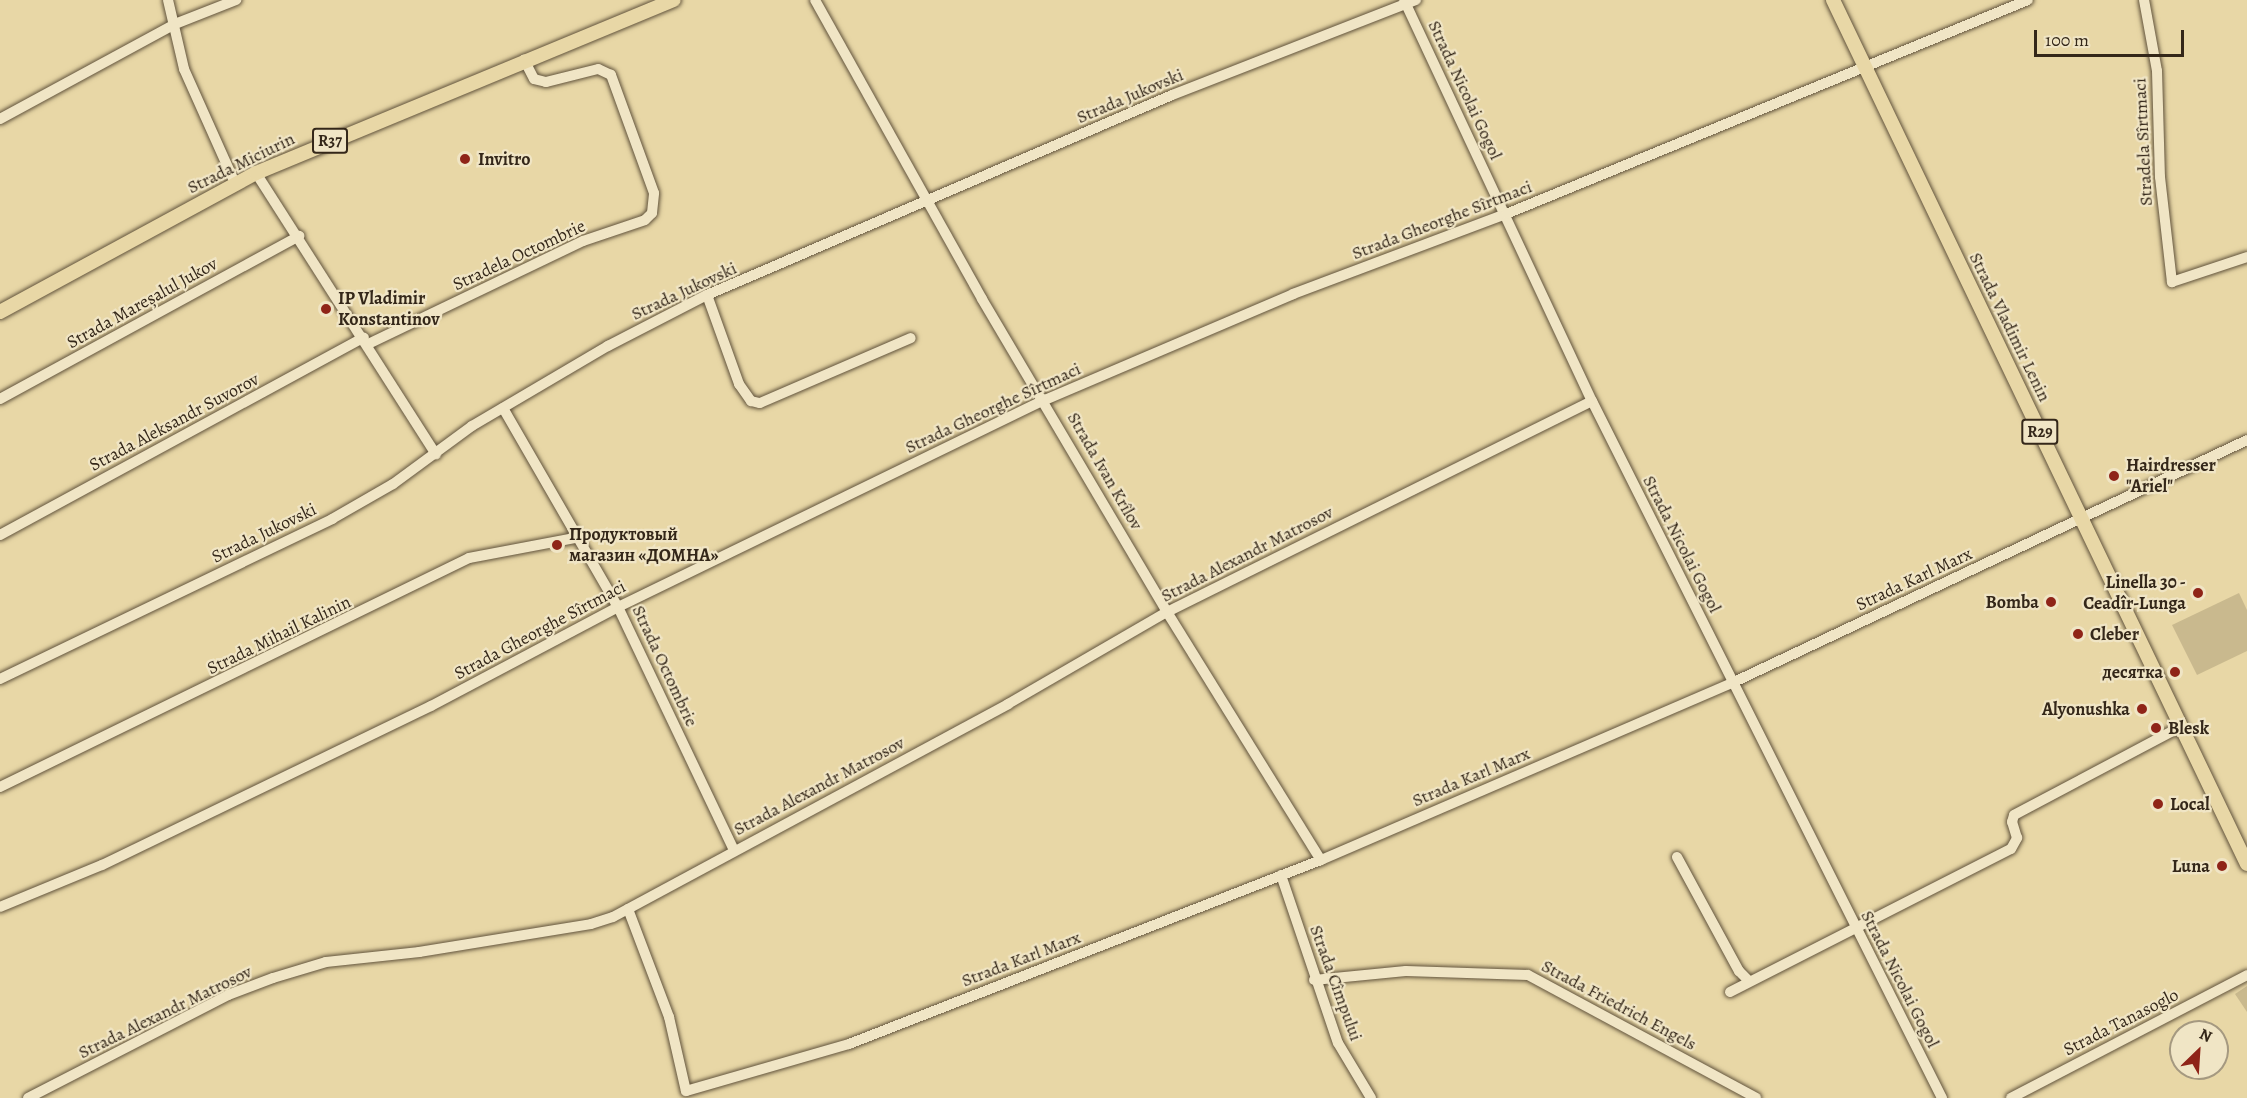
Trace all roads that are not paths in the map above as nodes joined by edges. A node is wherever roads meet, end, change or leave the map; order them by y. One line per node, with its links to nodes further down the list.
1 (168, 0): 9 (street)
2 (236, 0): 9 (street)
3 (674, 0): 10 (main road, Strada Miciurin / R37)
4 (815, 0): 15 (street, Strada Ivan Krîlov)
5 (1833, 0): 11 (main road, Strada Vladimir Lenin / R29)
6 (2028, 0): 11 (street, Strada Gheorghe Sîrtmaci)
7 (2144, 0): 18 (street, Stradela Sîrtmaci)
8 (1409, 1): 15 (street, Strada Jukovski); 16 (street, Strada Nicolai Gogol)
9 (175, 24): 12 (street); 14 (street)
10 (524, 59): 13 (main road, Strada Miciurin / R37); 22 (street, Stradela Octombrie)
11 (1867, 69): 16 (street, Strada Gheorghe Sîrtmaci); 29 (main road, Strada Vladimir Lenin / R29)
12 (0, 120)
13 (256, 172): 14 (main road, Strada Miciurin / R37); 17 (street)
14 (236, 183): 20 (main road, Strada Miciurin / R37)
15 (928, 200): 19 (street, Strada Jukovski); 24 (street, Strada Ivan Krîlov)
16 (1506, 214): 24 (street, Strada Gheorghe Sîrtmaci); 25 (street, Strada Nicolai Gogol)
17 (299, 236): 22 (street); 23 (street, Strada Mareșalul Jukov)
18 (2247, 257)
19 (707, 295): 21 (street); 26 (street, Strada Jukovski)
20 (0, 312)
21 (911, 338)
22 (366, 341): 28 (street); 30 (street, Strada Aleksandr Suvorov)
23 (0, 399)
24 (1045, 400): 32 (street, Strada Gheorghe Sîrtmaci); 33 (street, Strada Ivan Krîlov)
25 (1592, 401): 33 (street, Strada Alexandr Matrosov); 35 (street, Strada Nicolai Gogol)
26 (503, 408): 28 (street, Strada Jukovski); 31 (street, Strada Octombrie)
27 (2247, 440): 29 (street, Strada Karl Marx)
28 (436, 454): 34 (street, Strada Jukovski)
29 (2081, 519): 35 (street, Strada Karl Marx); 36 (main road, Strada Vladimir Lenin / R29)
30 (0, 535)
31 (580, 537): 32 (street, Strada Octombrie); 37 (street, Strada Mihail Kalinin)
32 (618, 607): 38 (street, Strada Octombrie); 43 (street, Strada Gheorghe Sîrtmaci)
33 (1167, 612): 38 (street, Strada Alexandr Matrosov); 40 (street, Strada Ivan Krîlov)
34 (0, 679)
35 (1734, 682): 40 (street, Strada Karl Marx); 45 (street, Strada Nicolai Gogol)
36 (2180, 727): 41 (main road, Strada Vladimir Lenin / R29); 45 (street)
37 (0, 787)
38 (734, 850): 44 (street, Strada Alexandr Matrosov)
39 (1677, 857): 48 (street)
40 (1321, 860): 42 (street, Strada Karl Marx)
41 (2247, 864)
42 (1281, 875): 44 (street, Strada Karl Marx); 47 (street, Strada Cîmpului)
43 (0, 907)
44 (628, 909): 50 (street, Strada Alexandr Matrosov)
45 (1856, 928): 48 (street); 53 (street, Strada Nicolai Gogol)
46 (2247, 975): 54 (street, Strada Tanasoglo)
47 (1314, 980): 51 (street, Strada Cîmpului); 52 (street, Strada Friedrich Engels)
48 (1748, 980): 49 (street)
49 (1730, 992)
50 (28, 1098)
51 (1371, 1098)
52 (1756, 1098)
53 (1942, 1098)
54 (2011, 1098)

